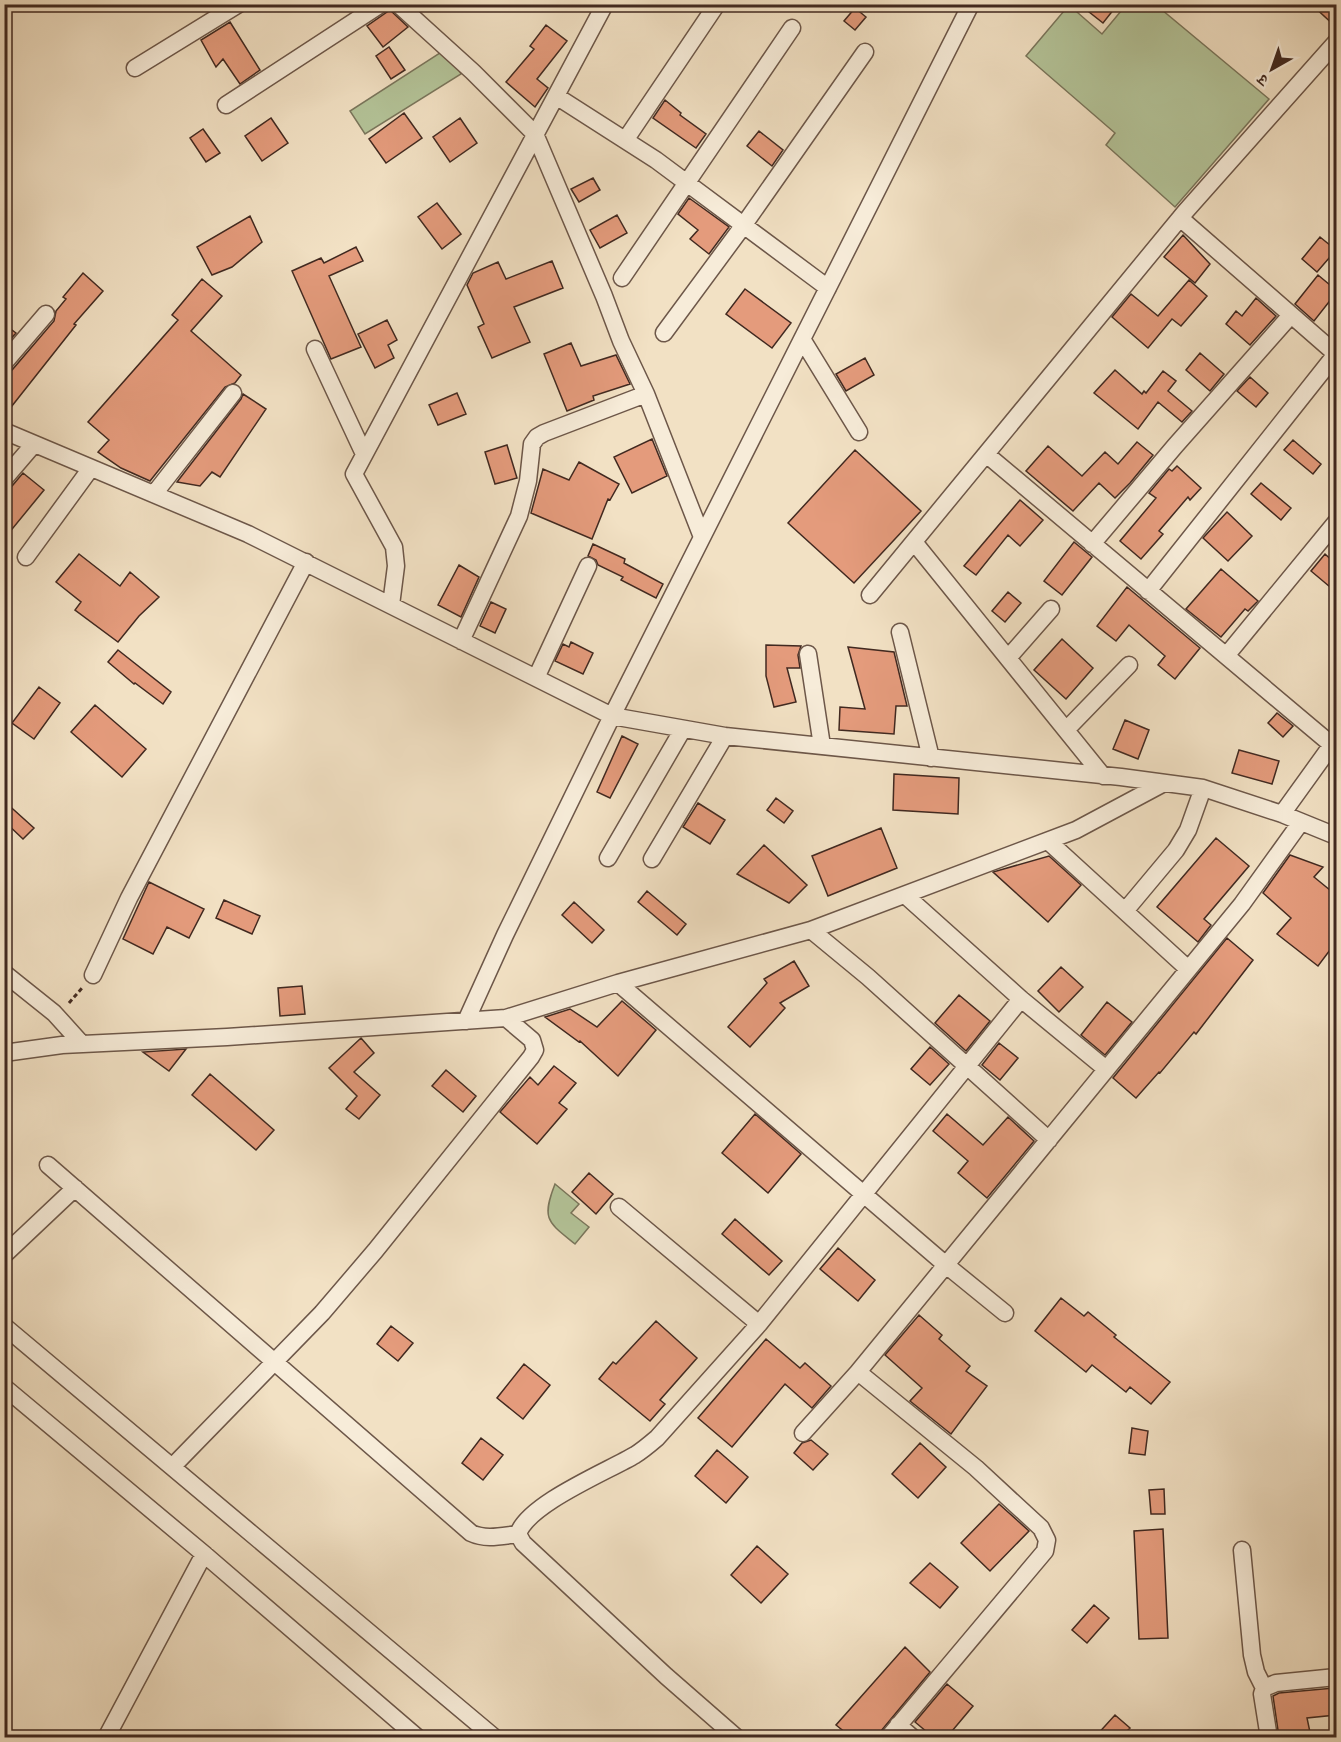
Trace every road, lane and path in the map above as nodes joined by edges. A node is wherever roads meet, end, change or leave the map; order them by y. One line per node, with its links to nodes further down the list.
1 (239, 4): 10 (street)
2 (381, 4): 12 (street)
3 (398, 4): 13 (street)
4 (605, 4): 11 (street)
5 (717, 4): 14 (street)
6 (971, 4): 19 (street)
7 (792, 27): 15 (street)
8 (1336, 42): 16 (street)
9 (865, 52): 17 (street)
10 (135, 68)
11 (556, 96): 13 (street); 14 (street)
12 (226, 105)
13 (535, 134): 28 (street); 32 (street)
14 (626, 139): 15 (street)
15 (687, 182): 17 (street); 18 (street)
16 (1180, 218): 21 (street); 33 (street)
17 (743, 226): 19 (street); 22 (street)
18 (622, 278)
19 (828, 288): 23 (street)
20 (46, 314): 26 (street)
21 (1291, 315): 25 (street); 40 (street)
22 (664, 333)
23 (802, 339): 30 (street); 38 (street)
24 (315, 349): 32 (street)
25 (1336, 354): 44 (street)
26 (4, 363)
27 (233, 393): 36 (street)
28 (645, 394): 38 (street); 49 (street)
29 (4, 431): 31 (street)
30 (859, 432)
31 (34, 444): 34 (street); 35 (street)
32 (364, 454): 46 (street)
33 (986, 454): 39 (street); 40 (street)
34 (91, 468): 36 (street); 41 (street)
35 (4, 479)
36 (154, 494): 42 (street)
37 (1336, 522): 51 (street)
38 (702, 537): 55 (street)
39 (914, 542): 45 (street); 52 (street)
40 (1092, 544): 44 (street)
41 (26, 557)
42 (306, 562): 46 (street); 76 (street)
43 (588, 566): 54 (street)
44 (1148, 591): 51 (street)
45 (870, 595)
46 (391, 605): 49 (street)
47 (1051, 609): 52 (street)
48 (900, 632): 61 (street)
49 (461, 640): 54 (street)
50 (808, 654): 60 (street)
51 (1226, 656): 59 (street)
52 (1008, 658): 57 (street)
53 (1129, 665): 57 (street)
54 (536, 678): 55 (street)
55 (612, 716): 56 (street); 81 (street)
56 (683, 729): 58 (street); 69 (street)
57 (1066, 730): 62 (street)
58 (725, 736): 60 (street); 70 (street)
59 (1334, 742): 65 (street)
60 (822, 746): 61 (street)
61 (931, 758): 62 (street)
62 (1103, 776): 63 (street)
63 (1164, 783): 64 (street); 68 (street)
64 (1203, 788): 65 (street); 72 (street)
65 (1282, 814): 66 (street)
66 (1301, 822): 67 (street); 74 (street)
67 (1336, 836)
68 (1048, 840): 71 (street); 72 (street)
69 (608, 858)
70 (652, 859)
71 (905, 895): 73 (street); 78 (street)
72 (1125, 911): 74 (street)
73 (811, 930): 77 (street); 84 (street)
74 (1187, 968): 85 (street)
75 (4, 973): 79 (street)
76 (93, 975): 79 (path)
77 (618, 983): 80 (street); 89 (street)
78 (1021, 999): 84 (street); 85 (street)
79 (57, 1015): 82 (street)
80 (506, 1018): 81 (street); 96 (street)
81 (466, 1022): 82 (street)
82 (82, 1044): 83 (street)
83 (4, 1053)
84 (968, 1066): 86 (street); 89 (street)
85 (1106, 1069): 86 (street)
86 (1049, 1140): 92 (street)
87 (48, 1165): 88 (street)
88 (75, 1188): 91 (street); 96 (street)
89 (863, 1194): 92 (street); 94 (street)
90 (619, 1207): 94 (street)
91 (4, 1255)
92 (946, 1265): 93 (street); 97 (street)
93 (1005, 1313)
94 (759, 1324): 101 (street)
95 (4, 1326): 100 (street)
96 (275, 1361): 100 (street); 101 (street)
97 (858, 1372): 99 (street); 106 (street)
98 (4, 1387): 103 (street)
99 (803, 1433)
100 (173, 1466): 109 (street)
101 (518, 1534): 110 (street)
102 (1242, 1550): 105 (street)
103 (204, 1554): 107 (street); 108 (street)
104 (1336, 1677): 105 (street)
105 (1264, 1688): 112 (street)
106 (893, 1731): 111 (street)
107 (106, 1737)
108 (418, 1737)
109 (495, 1737)
110 (738, 1737)
111 (913, 1737)
112 (1269, 1737)

